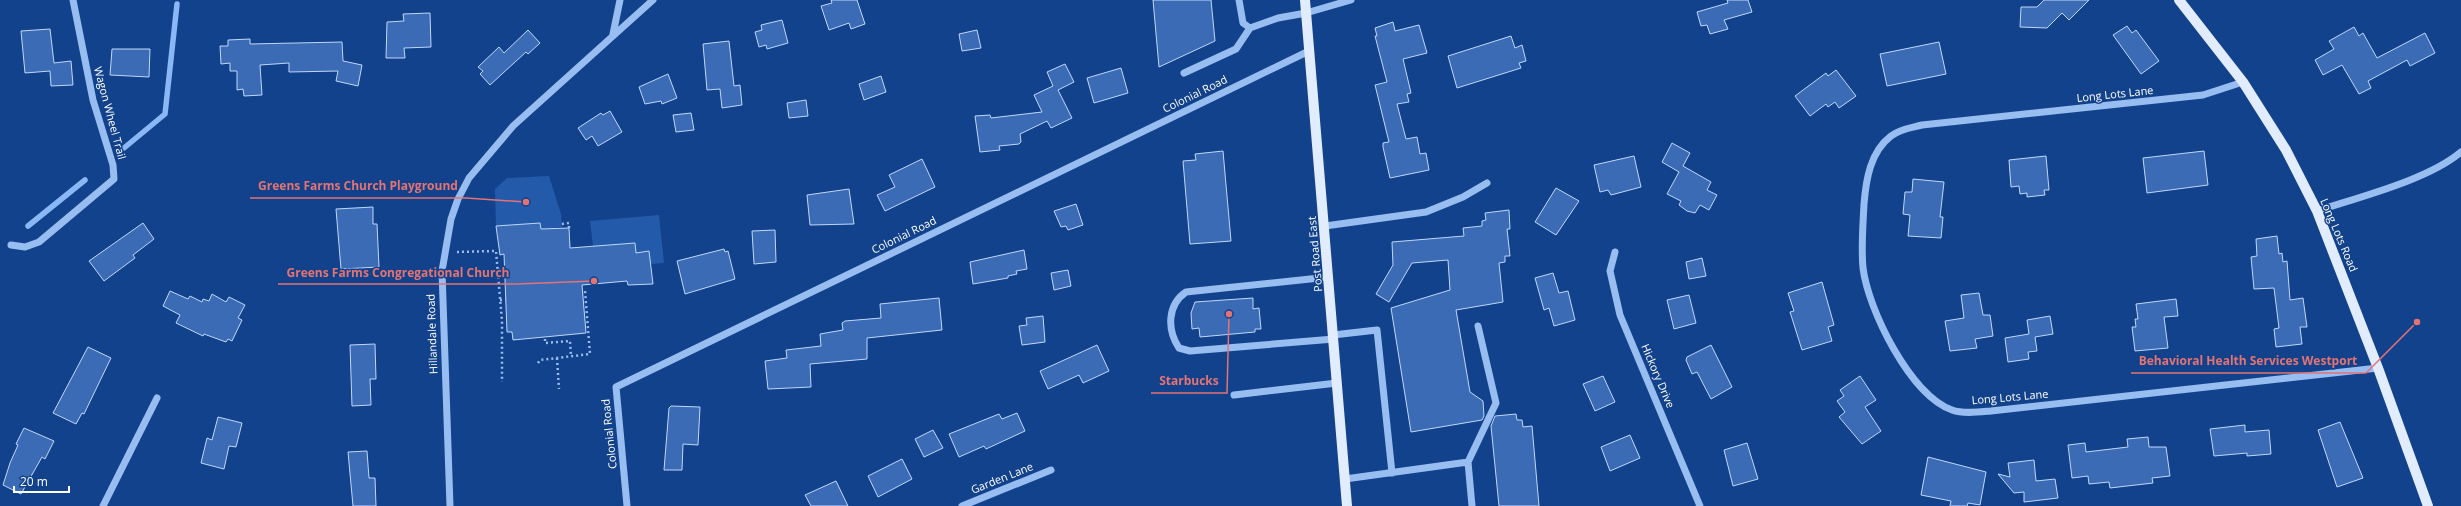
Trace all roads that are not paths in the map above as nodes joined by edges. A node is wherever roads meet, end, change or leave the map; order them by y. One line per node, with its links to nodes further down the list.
1 (73, 0): 18 (street, Wagon Wheel Trail)
2 (620, 0): 10 (street)
3 (652, 0): 10 (street, Hillandale Road)
4 (1239, 0): 9 (street)
5 (1305, 0): 8 (main road, Post Road East)
6 (1351, 0): 8 (street)
7 (2179, 0): 13 (main road, Long Lots Road)
8 (1306, 13): 9 (street); 11 (main road, Post Road East)
9 (1250, 28): 12 (street)
10 (613, 34): 32 (street, Hillandale Road)
11 (1309, 51): 17 (main road, Post Road East); 33 (street, Colonial Road)
12 (1184, 73)
13 (2243, 82): 16 (main road, Long Lots Road); 23 (street, Long Lots Lane)
14 (2461, 152): 16 (street)
15 (1487, 183): 17 (street)
16 (2317, 212): 23 (main road, Long Lots Road)
17 (1325, 226): 20 (main road, Post Road East)
18 (11, 244)
19 (1615, 252): 37 (street, Hickory Drive)
20 (1329, 278): 22 (main road, Post Road East); 22 (street)
21 (1478, 326): 27 (street)
22 (1334, 337): 24 (main road, Post Road East); 29 (street)
23 (2378, 368): 38 (main road, Long Lots Road)
24 (1337, 383): 25 (street); 30 (main road, Post Road East)
25 (1234, 395)
26 (157, 398): 31 (street)
27 (1468, 462): 29 (street); 36 (street)
28 (1051, 470): 34 (street, Garden Lane)
29 (1392, 473): 30 (street)
30 (1345, 479): 35 (main road, Post Road East)
31 (103, 506)
32 (450, 506)
33 (627, 506)
34 (962, 506)
35 (1347, 506)
36 (1472, 506)
37 (1700, 506)
38 (2428, 506)

